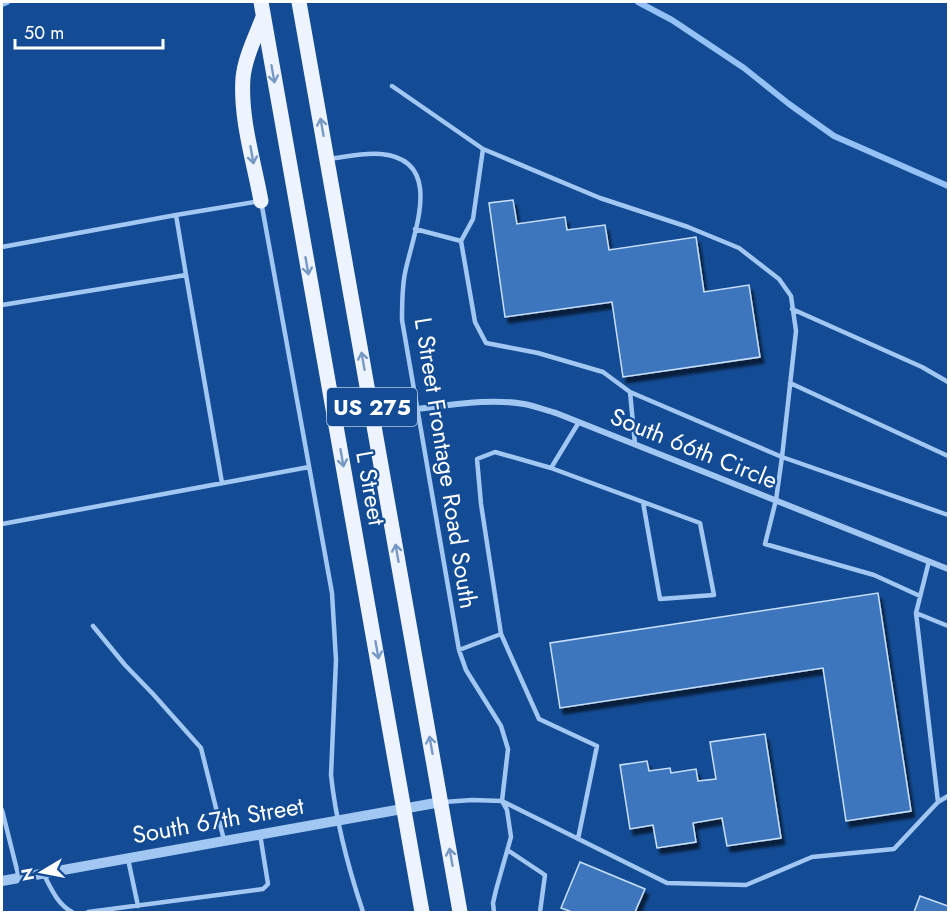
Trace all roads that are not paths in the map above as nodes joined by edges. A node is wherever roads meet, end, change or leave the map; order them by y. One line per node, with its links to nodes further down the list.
1 (300, 6): 5 (main road, L Street / US 275, one-way to 1)
2 (262, 9): 6 (main road, one-way to 6); 41 (main road, L Street / US 275, one-way to 41)
3 (392, 86): 4 (lane)
4 (483, 149): 9 (lane); 13 (lane)
5 (328, 160): 8 (lane, L Street Frontage Road South); 39 (main road, L Street / US 275, one-way to 5)
6 (261, 201): 7 (lane); 22 (lane)
7 (176, 214): 10 (lane); 11 (lane)
8 (415, 230): 9 (lane); 17 (lane, L Street Frontage Road South)
9 (461, 241): 16 (lane)
10 (2, 246)
11 (186, 275): 12 (lane); 24 (lane)
12 (2, 305)
13 (792, 309): 14 (lane); 15 (lane)
14 (948, 382)
15 (790, 383): 20 (lane); 21 (lane)
16 (630, 392): 19 (lane); 21 (lane)
17 (417, 409): 18 (street, South 66th Circle); 36 (lane, L Street Frontage Road South)
18 (579, 422): 19 (street, South 66th Circle); 23 (lane)
19 (635, 444): 25 (street, South 66th Circle)
20 (948, 456)
21 (782, 457): 25 (lane); 27 (lane)
22 (309, 467): 24 (lane); 43 (lane)
23 (551, 468): 26 (lane); 35 (lane)
24 (222, 483): 28 (lane)
25 (776, 500): 29 (street, South 66th Circle); 31 (lane)
26 (643, 502): 26 (lane)
27 (948, 514)
28 (2, 524)
29 (929, 561): 30 (street, South 66th Circle); 31 (lane)
30 (948, 569)
31 (920, 596): 32 (lane)
32 (916, 613): 34 (lane); 40 (lane)
33 (93, 626): 46 (lane)
34 (948, 626)
35 (501, 634): 36 (lane); 45 (lane)
36 (459, 650): 38 (lane, L Street Frontage Road South)
37 (948, 796): 40 (lane)
38 (502, 801): 39 (lane); 45 (lane); 47 (lane, L Street Frontage Road South)
39 (441, 802): 41 (street, South 67th Street); 57 (main road, L Street / US 275, one-way to 39)
40 (938, 802): 45 (lane)
41 (405, 809): 43 (street, South 67th Street); 56 (main road, L Street / US 275)
42 (2, 810): 50 (lane)
43 (338, 820): 44 (street, South 67th Street); 55 (lane)
44 (260, 834): 46 (street, South 67th Street); 52 (lane)
45 (578, 839)
46 (224, 840): 48 (street, South 67th Street)
47 (508, 851): 58 (lane, L Street Frontage Road South); 59 (lane)
48 (128, 858): 49 (street, South 67th Street); 52 (lane)
49 (43, 873): 50 (street, South 67th Street); 53 (lane)
50 (19, 878): 51 (street, South 67th Street)
51 (2, 881)
52 (138, 906): 54 (lane)
53 (72, 912)
54 (88, 912)
55 (363, 912)
56 (422, 912)
57 (460, 912)
58 (494, 912)
59 (540, 912)

